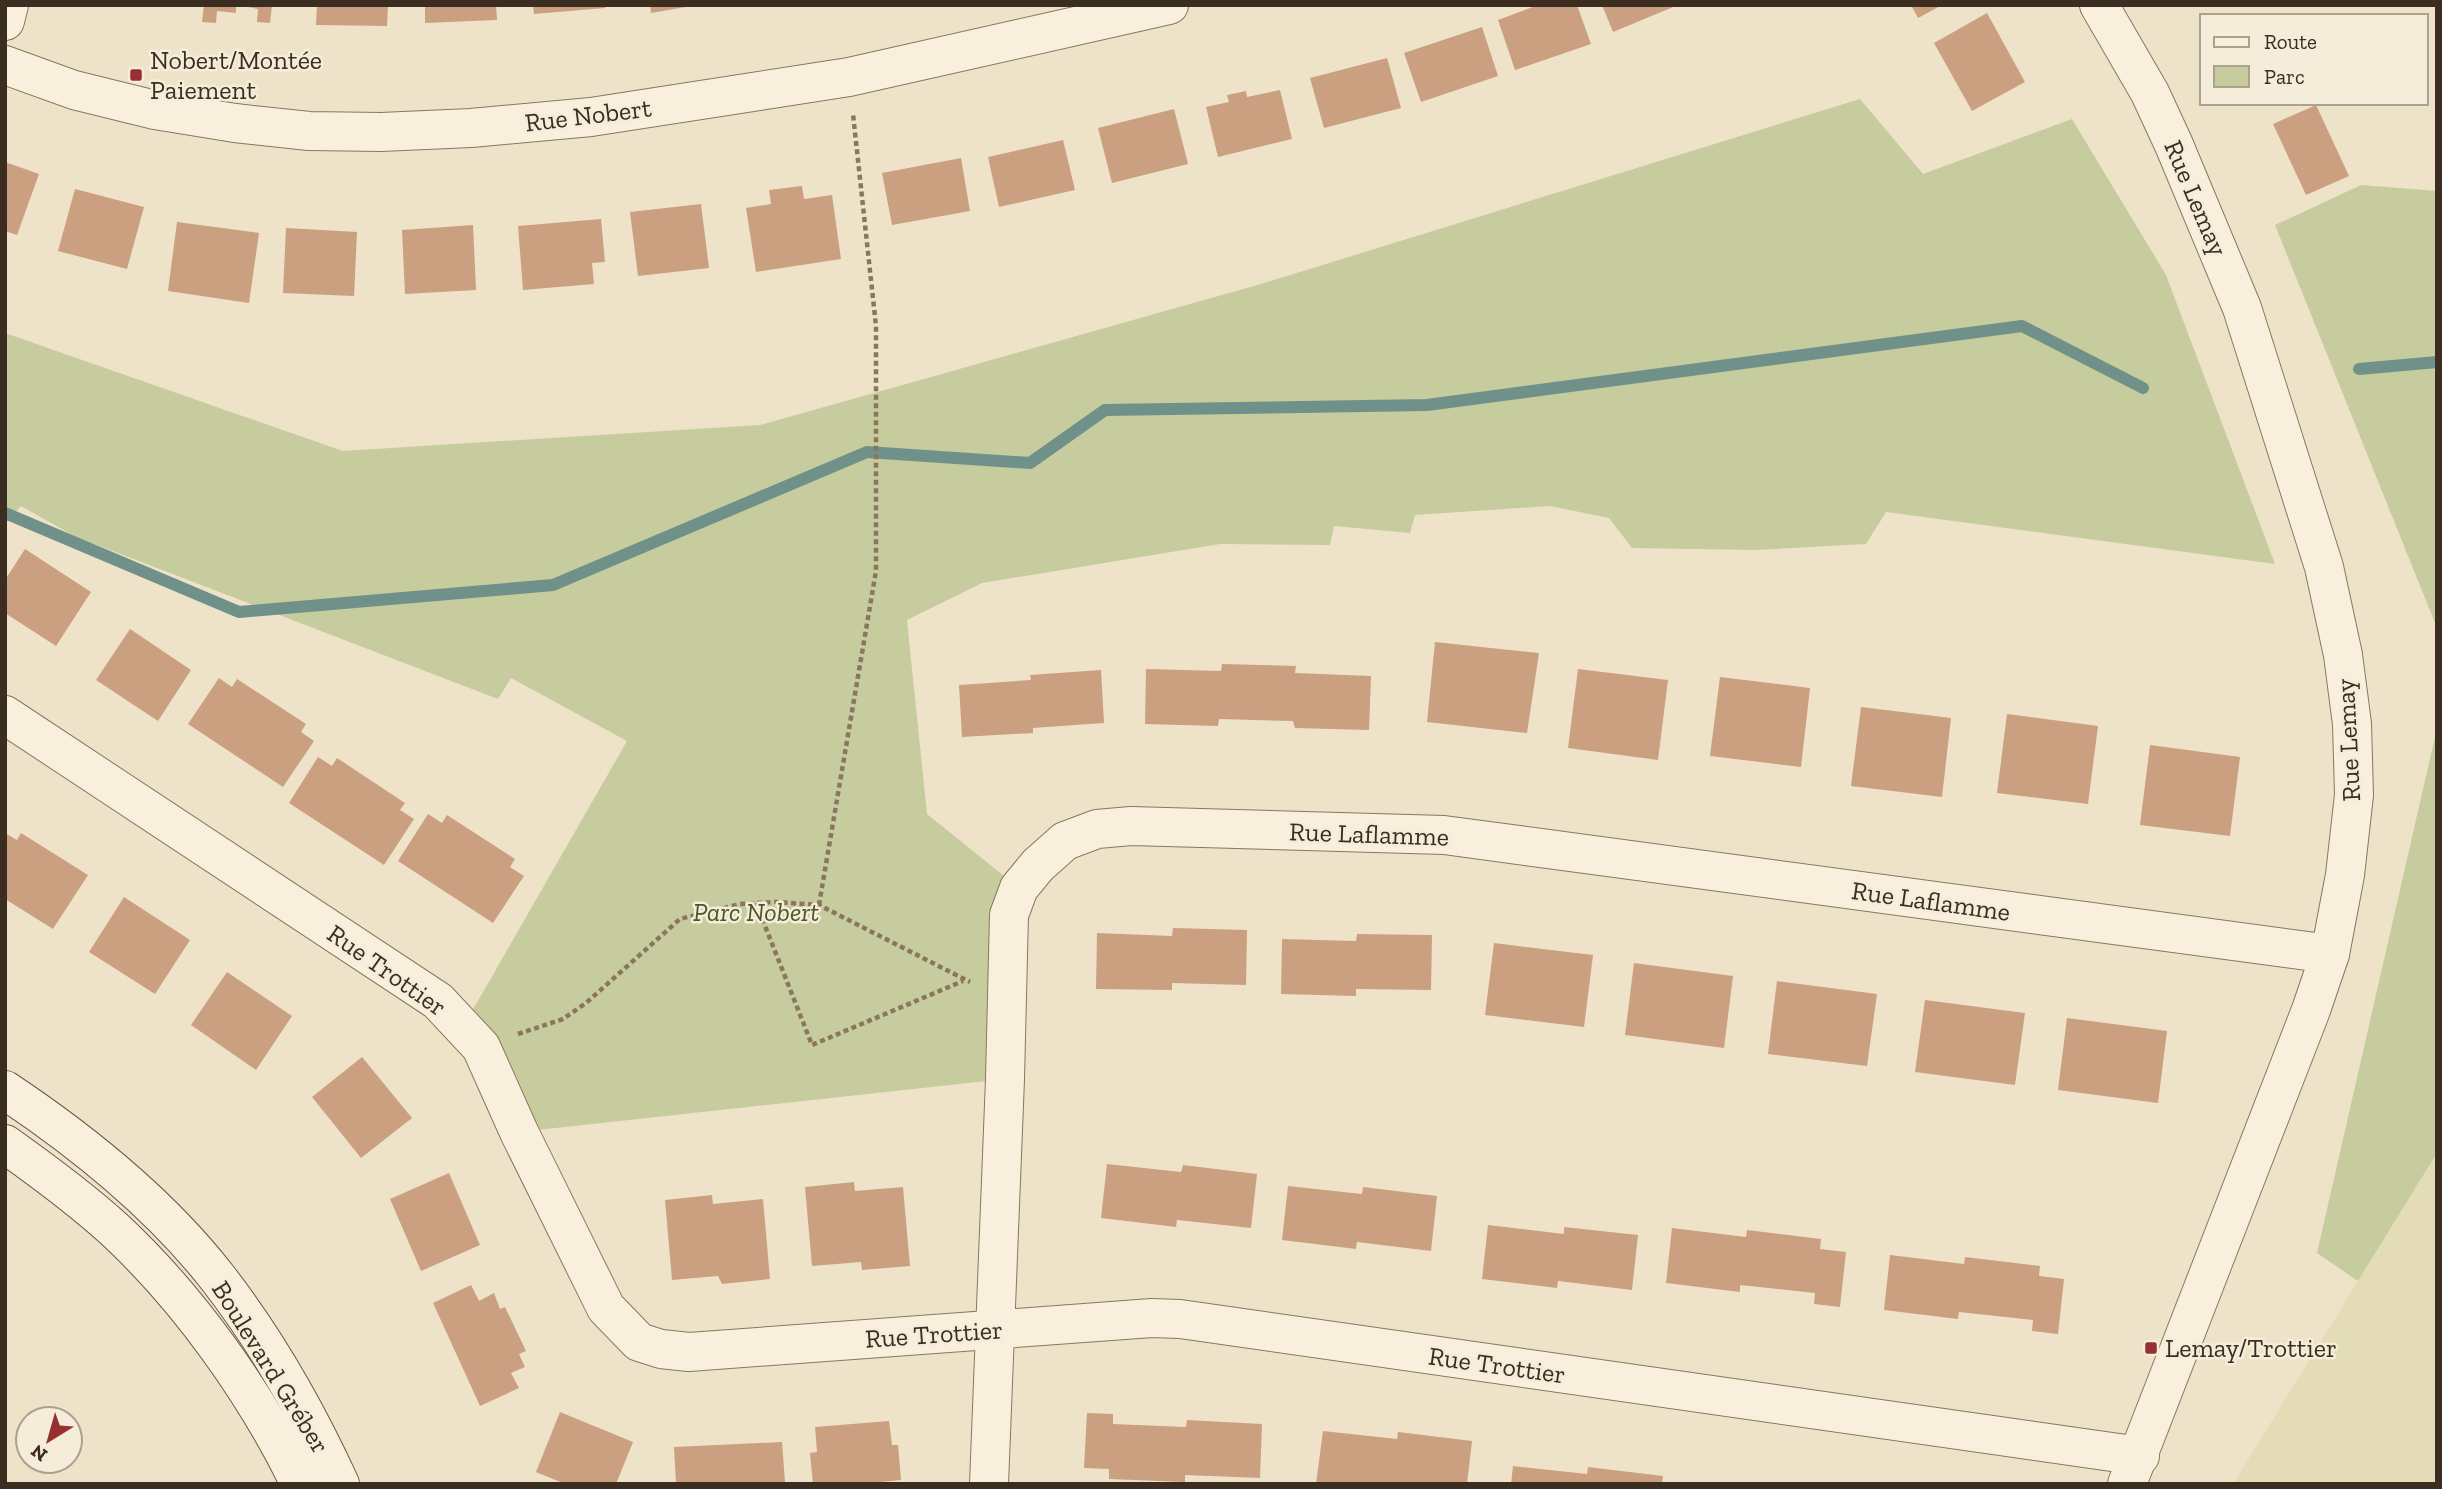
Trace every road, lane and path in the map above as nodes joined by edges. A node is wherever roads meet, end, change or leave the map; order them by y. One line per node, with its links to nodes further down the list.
1 (9, 5): 4 (street)
2 (1169, 5): 6 (street, Rue Nobert)
3 (2099, 5): 10 (street, Rue Lemay)
4 (5, 20)
5 (5, 65): 6 (street, Rue Nobert)
6 (849, 77): 9 (path)
7 (5, 715): 13 (street, Rue Trottier)
8 (756, 903): 9 (path); 11 (path); 13 (path)
9 (819, 905): 11 (path)
10 (2330, 954): 12 (street, Rue Laflamme); 17 (street, Rue Lemay)
11 (964, 981): 12 (path)
12 (1008, 989): 16 (street, Rue Laflamme)
13 (481, 1047): 16 (street, Rue Trottier)
14 (5, 1090): 19 (street, Boulevard Gréber)
15 (5, 1144): 18 (street, Boulevard Gréber)
16 (994, 1330): 17 (street, Rue Trottier); 20 (street, Rue Laflamme)
17 (2133, 1470)
18 (300, 1484)
19 (340, 1484)
20 (989, 1484)

